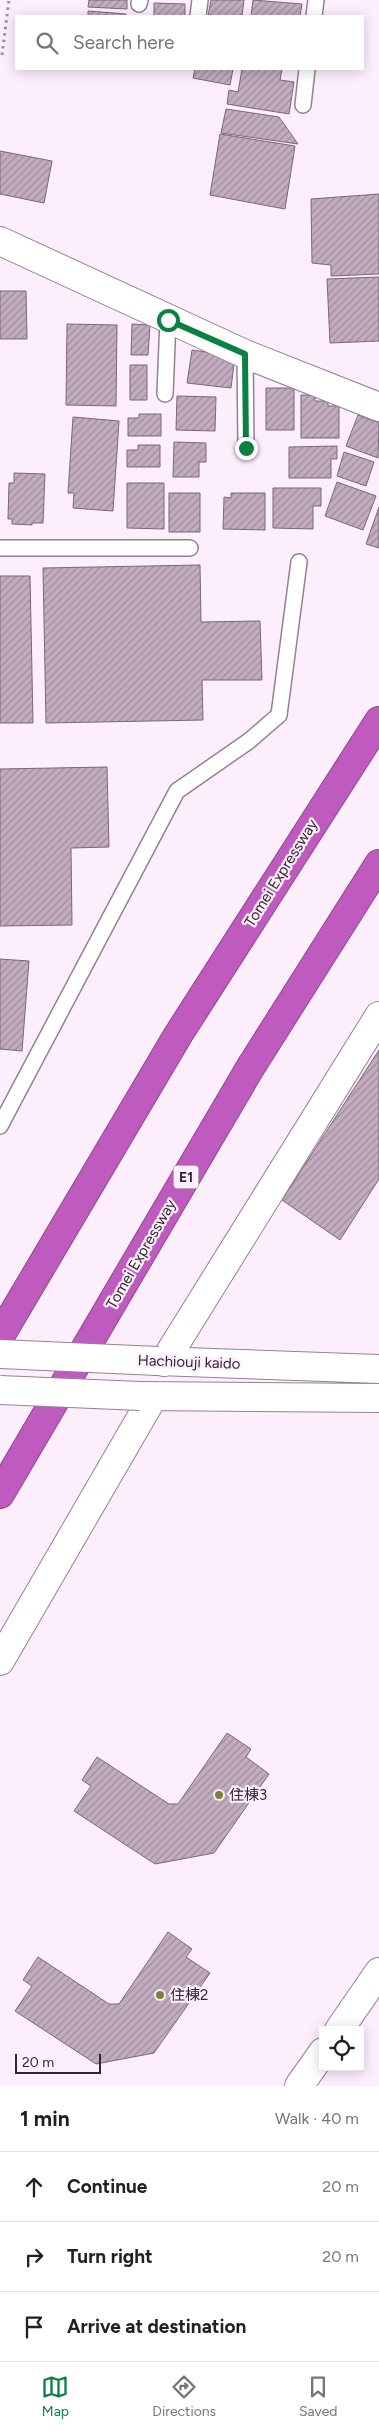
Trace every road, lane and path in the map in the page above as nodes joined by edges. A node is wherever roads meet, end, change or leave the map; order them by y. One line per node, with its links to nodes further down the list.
1 (9, 0): 6 (path)
2 (200, 0): 4 (lane)
3 (316, 0): 5 (lane)
4 (198, 15)
5 (314, 15)
6 (2, 55)
7 (307, 70): 8 (lane)
8 (303, 105)
9 (0, 241): 10 (street)
10 (168, 320): 11 (street); 12 (lane)
11 (245, 354): 13 (street); 14 (lane)
12 (166, 394)
13 (379, 407)
14 (246, 448)
15 (0, 548): 16 (lane)
16 (190, 548)
17 (299, 562): 21 (lane)
18 (379, 721): 22 (highway, Tomei Expressway)
19 (379, 864): 29 (highway, Tomei Expressway / E1)
20 (379, 1016): 24 (street)
21 (0, 1126)
22 (0, 1336)
23 (0, 1354): 24 (street, Hachiouji kaido, bridge)
24 (161, 1362): 25 (street, Hachiouji kaido)
25 (379, 1369)
26 (0, 1390): 27 (street, bridge)
27 (146, 1396): 28 (street); 30 (street)
28 (379, 1398)
29 (0, 1494)
30 (0, 1661)
31 (379, 1972): 32 (street)
32 (342, 2026)
33 (319, 2058): 34 (street)
34 (299, 2086)

